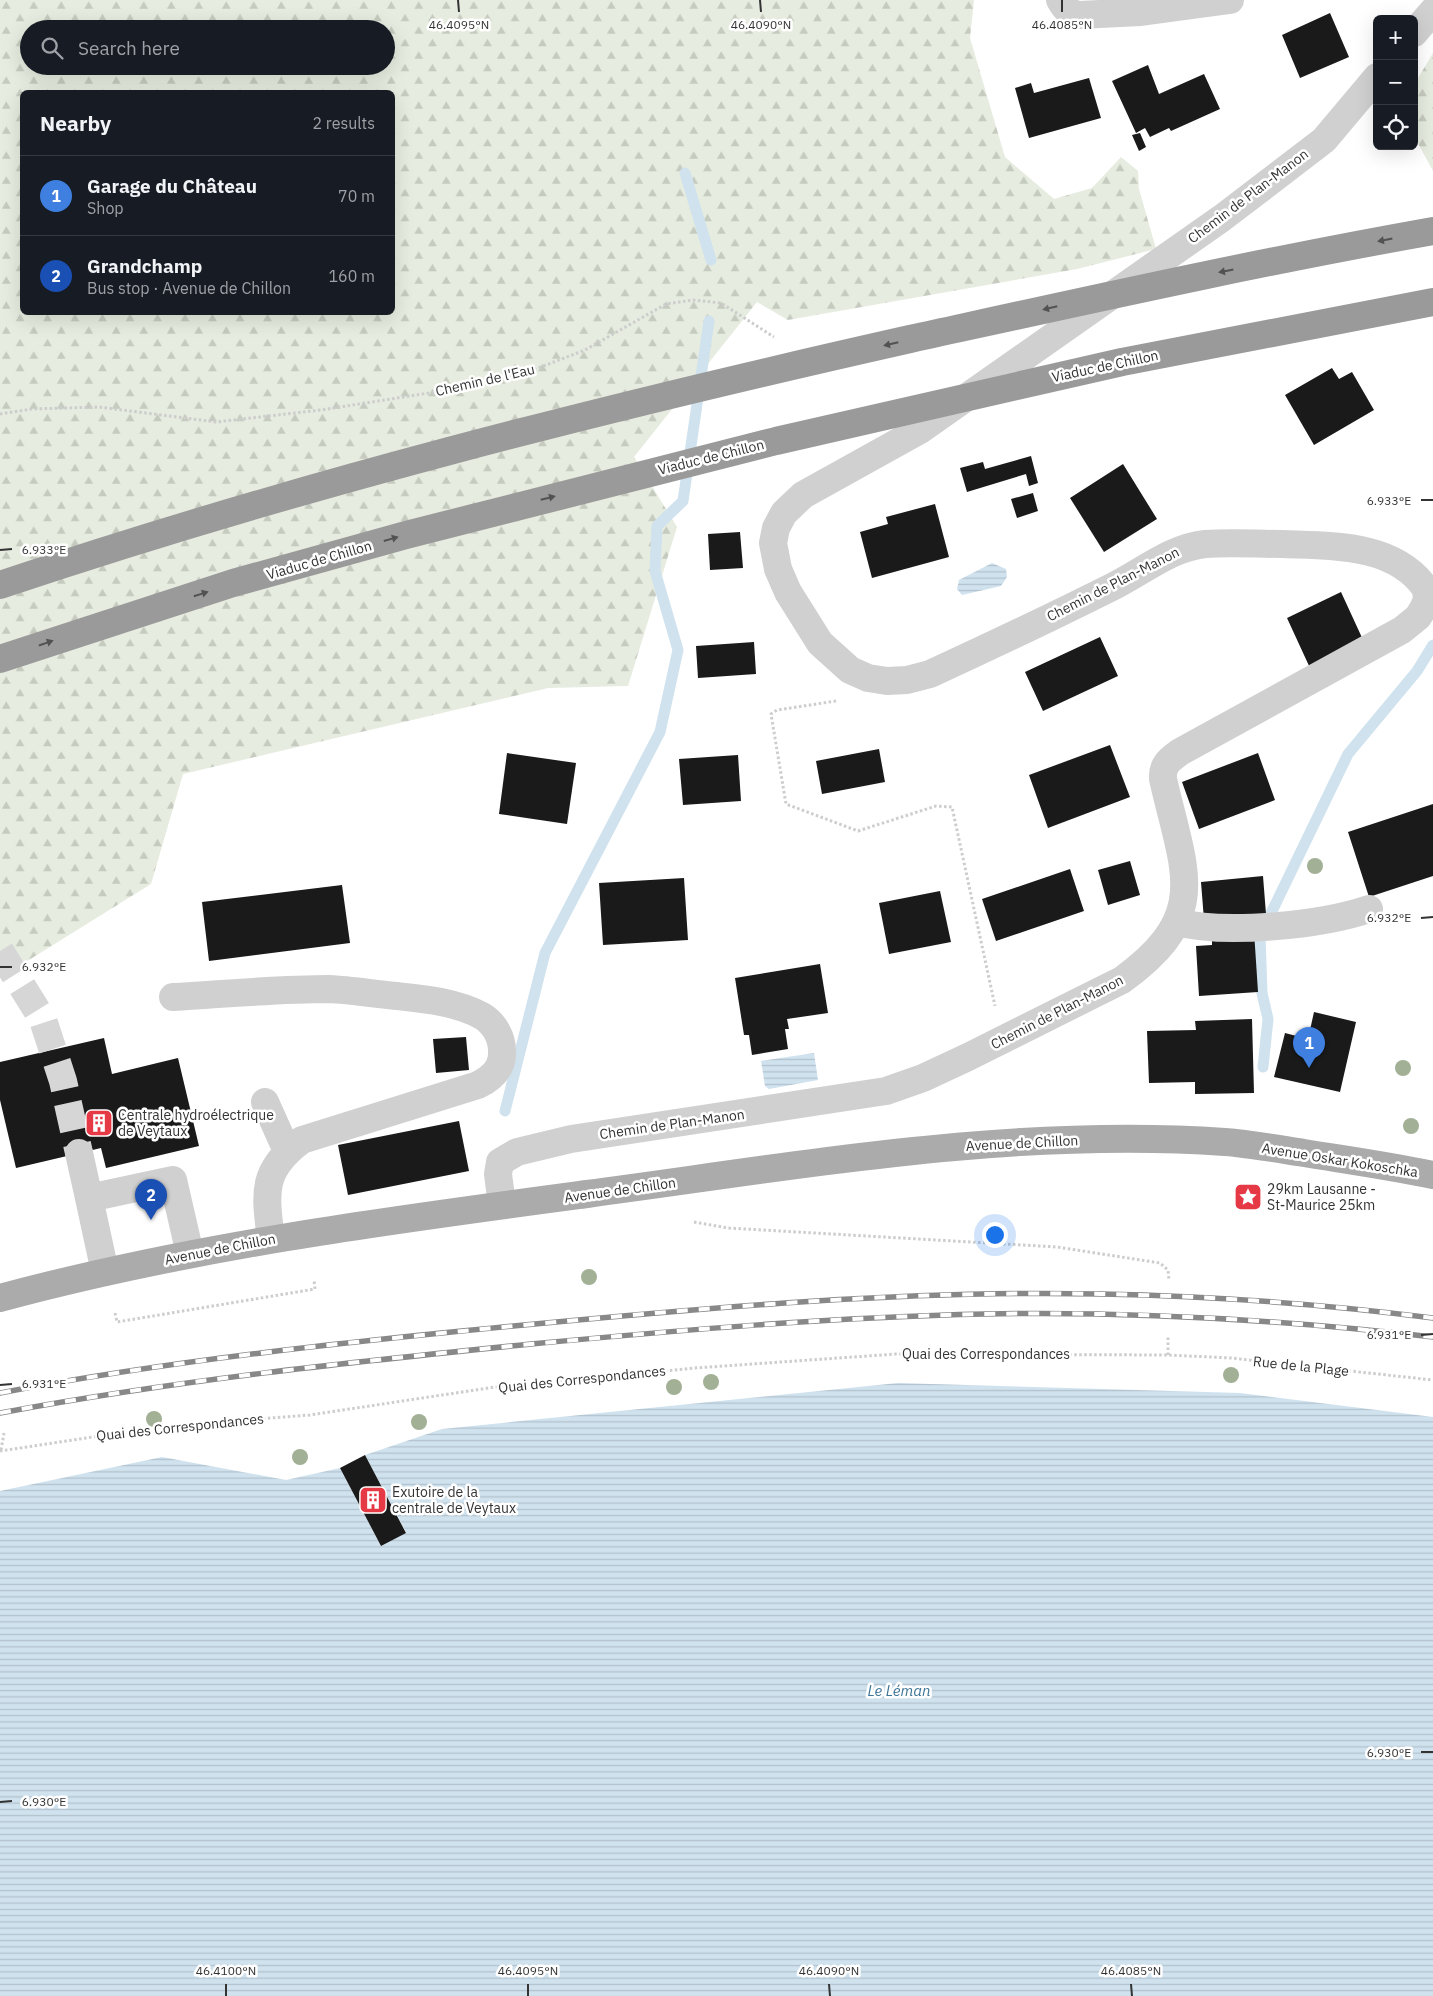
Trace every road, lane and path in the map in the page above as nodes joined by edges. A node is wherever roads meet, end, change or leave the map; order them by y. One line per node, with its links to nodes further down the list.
1 (1060, 0): 2 (street)
2 (1230, 0)
3 (1433, 11): 4 (street)
4 (1418, 28)
5 (1373, 82): 13 (street, Chemin de Plan-Manon)
6 (1433, 230): 10 (highway, one-way to 10)
7 (1433, 302): 12 (highway, Viaduc de Chillon, one-way to 7)
8 (779, 340): 9 (path, Chemin de l'Eau)
9 (0, 414)
10 (0, 585)
11 (1430, 599): 13 (street, Chemin de Plan-Manon); 15 (street, Chemin de Plan-Manon)
12 (0, 659)
13 (868, 678): 17 (path)
14 (1369, 909): 15 (street)
15 (1177, 922): 17 (street, Chemin de Plan-Manon)
16 (173, 997): 20 (street)
17 (1003, 1041): 24 (street, Chemin de Plan-Manon)
18 (265, 1102): 20 (street)
19 (1247, 1145): 22 (main road, Avenue Oskar Kokoschka); 24 (main road, Avenue de Chillon)
20 (288, 1151): 26 (street)
21 (79, 1154): 23 (street)
22 (1433, 1175)
23 (89, 1198): 27 (street); 28 (street)
24 (502, 1206): 26 (main road, Avenue de Chillon)
25 (694, 1222): 30 (path)
26 (271, 1239): 27 (main road, Avenue de Chillon)
27 (190, 1254): 28 (main road, Avenue de Chillon)
28 (105, 1272): 31 (main road, Avenue de Chillon)
29 (314, 1280): 33 (path)
30 (1169, 1280)
31 (0, 1298)
32 (200, 1304): 33 (path)
33 (204, 1308): 34 (path)
34 (114, 1313)
35 (1168, 1338): 36 (path)
36 (1168, 1355): 37 (path, Rue de la Plage); 39 (path, Quai des Correspondances)
37 (1433, 1380)
38 (4, 1433): 39 (path)
39 (1, 1451)

